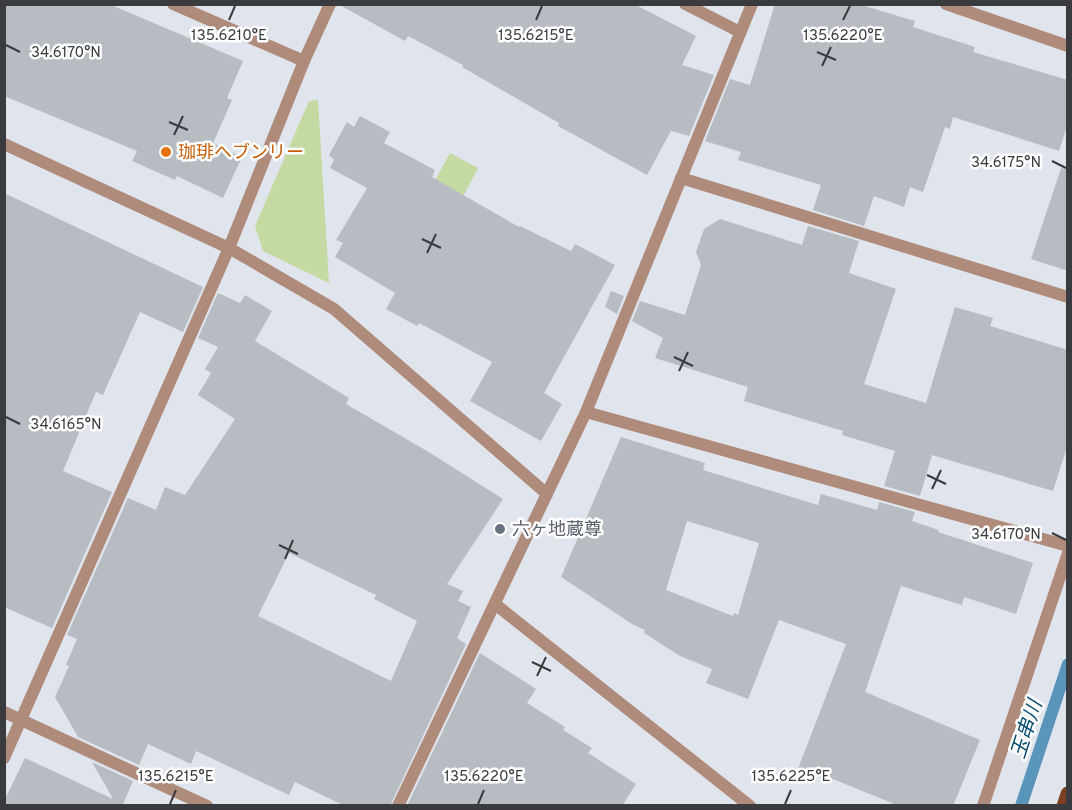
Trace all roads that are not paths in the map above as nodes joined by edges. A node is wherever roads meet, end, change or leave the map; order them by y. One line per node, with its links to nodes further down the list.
1 (173, 4): 8 (street)
2 (330, 4): 8 (street)
3 (685, 4): 6 (street)
4 (752, 4): 6 (street)
5 (946, 4): 7 (street)
6 (740, 32): 10 (street)
7 (1068, 46)
8 (304, 61): 11 (street)
9 (4, 144): 11 (street)
10 (681, 178): 12 (street); 13 (street)
11 (229, 248): 14 (street); 19 (street)
12 (1068, 297)
13 (586, 412): 14 (street); 15 (street)
14 (547, 494): 17 (street)
15 (1068, 546)
16 (1068, 554): 25 (street)
17 (495, 604): 23 (street); 24 (street)
18 (4, 712): 19 (street)
19 (21, 718): 20 (street); 22 (street)
20 (4, 758)
21 (1068, 794): 26 (main road)
22 (207, 806)
23 (398, 806)
24 (750, 806)
25 (983, 806)
26 (1064, 806)

